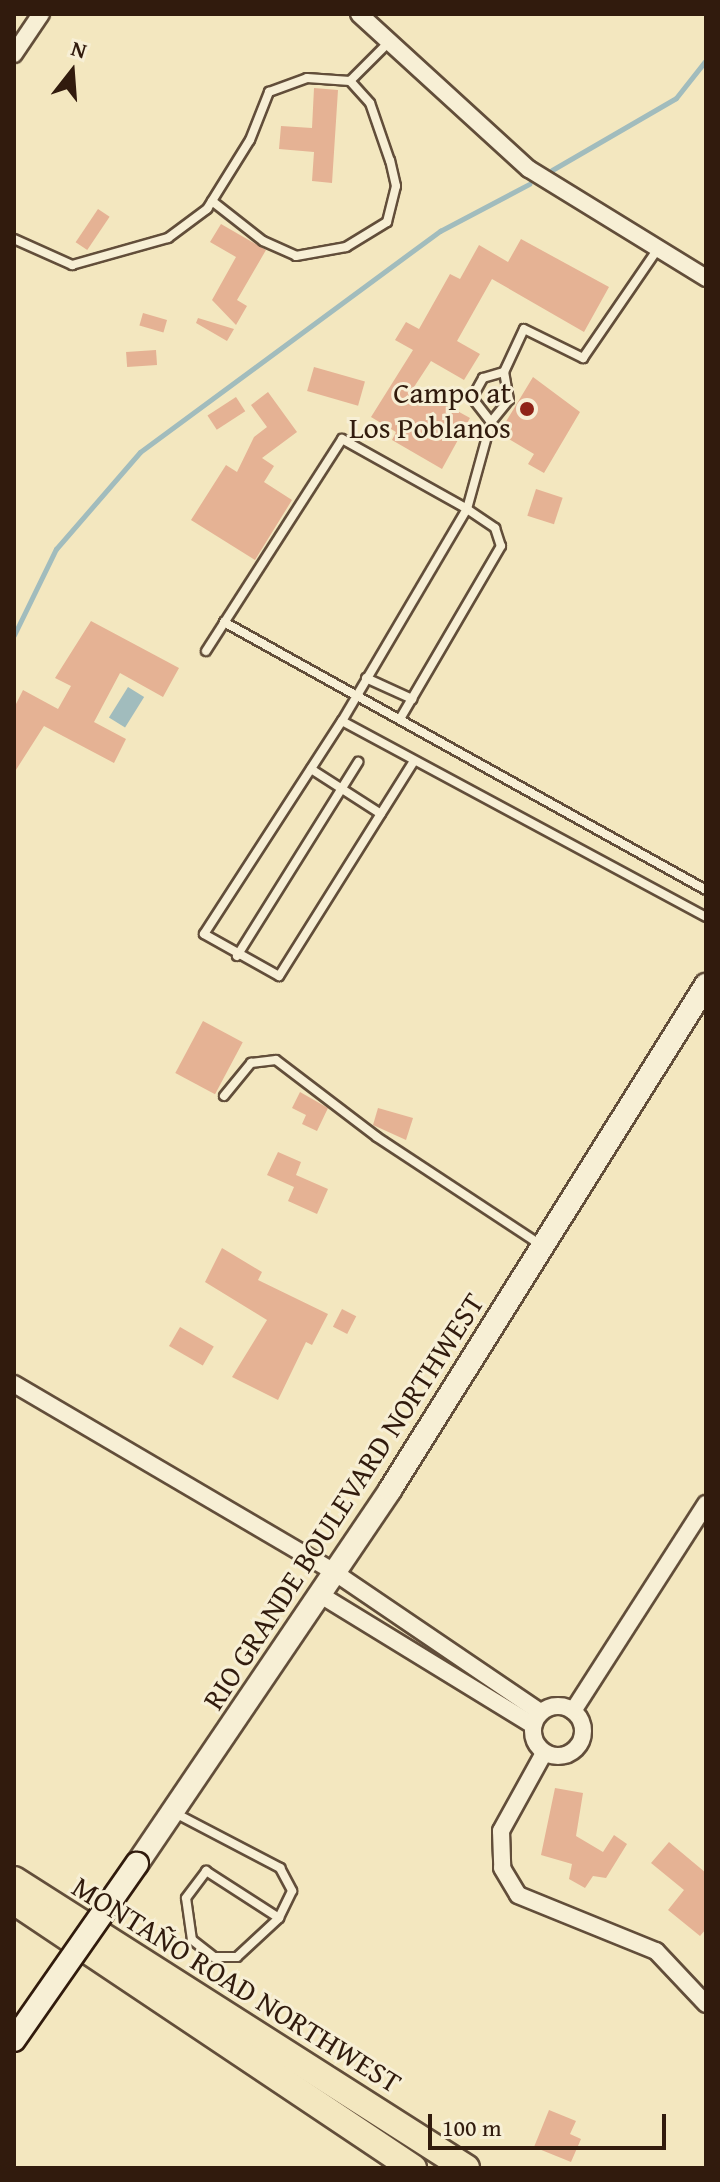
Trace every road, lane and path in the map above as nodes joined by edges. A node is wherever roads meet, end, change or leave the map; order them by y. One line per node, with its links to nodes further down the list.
1 (41, 14): 4 (street)
2 (359, 14): 3 (street)
3 (390, 41): 5 (lane); 8 (street)
4 (14, 54)
5 (350, 81): 6 (lane); 6 (lane)
6 (212, 201): 7 (lane)
7 (14, 239)
8 (657, 250): 9 (street); 10 (lane)
9 (706, 278)
10 (504, 372): 11 (lane); 11 (lane)
11 (491, 422): 12 (lane)
12 (467, 509): 13 (lane); 15 (lane); 17 (lane)
13 (224, 622): 14 (lane); 16 (lane)
14 (206, 651)
15 (366, 678): 16 (lane); 17 (lane)
16 (356, 696): 18 (lane); 19 (lane)
17 (412, 699): 18 (lane)
18 (400, 719): 25 (lane)
19 (342, 721): 20 (lane); 22 (lane)
20 (414, 761): 24 (lane); 26 (lane)
21 (358, 762): 23 (lane)
22 (311, 769): 23 (lane); 27 (lane)
23 (341, 788): 24 (lane); 27 (lane)
24 (381, 814): 27 (lane)
25 (706, 890)
26 (706, 917)
27 (237, 956)
28 (706, 985): 30 (street, RIO GRANDE BOULEVARD NORTHWEST)
29 (224, 1096): 30 (lane)
30 (543, 1247): 33 (street, RIO GRANDE BOULEVARD NORTHWEST)
31 (14, 1384): 33 (street)
32 (706, 1504): 36 (street)
33 (334, 1572): 34 (street, RIO GRANDE BOULEVARD NORTHWEST); 35 (street)
34 (319, 1594): 35 (street); 39 (street, RIO GRANDE BOULEVARD NORTHWEST)
35 (457, 1666): 37 (street)
36 (573, 1711): 37 (street); 38 (street)
37 (537, 1718): 38 (street)
38 (544, 1753): 43 (street)
39 (174, 1813): 42 (lane); 44 (street, RIO GRANDE BOULEVARD NORTHWEST, bridge)
40 (14, 1880): 45 (main road, MONTAÑO ROAD NORTHWEST)
41 (14, 1901): 45 (main road, MONTAÑO ROAD NORTHWEST)
42 (279, 1918): 42 (lane)
43 (706, 2004)
44 (14, 2040)
45 (429, 2160): 46 (main road, MONTAÑO ROAD NORTHWEST)
46 (466, 2168)

